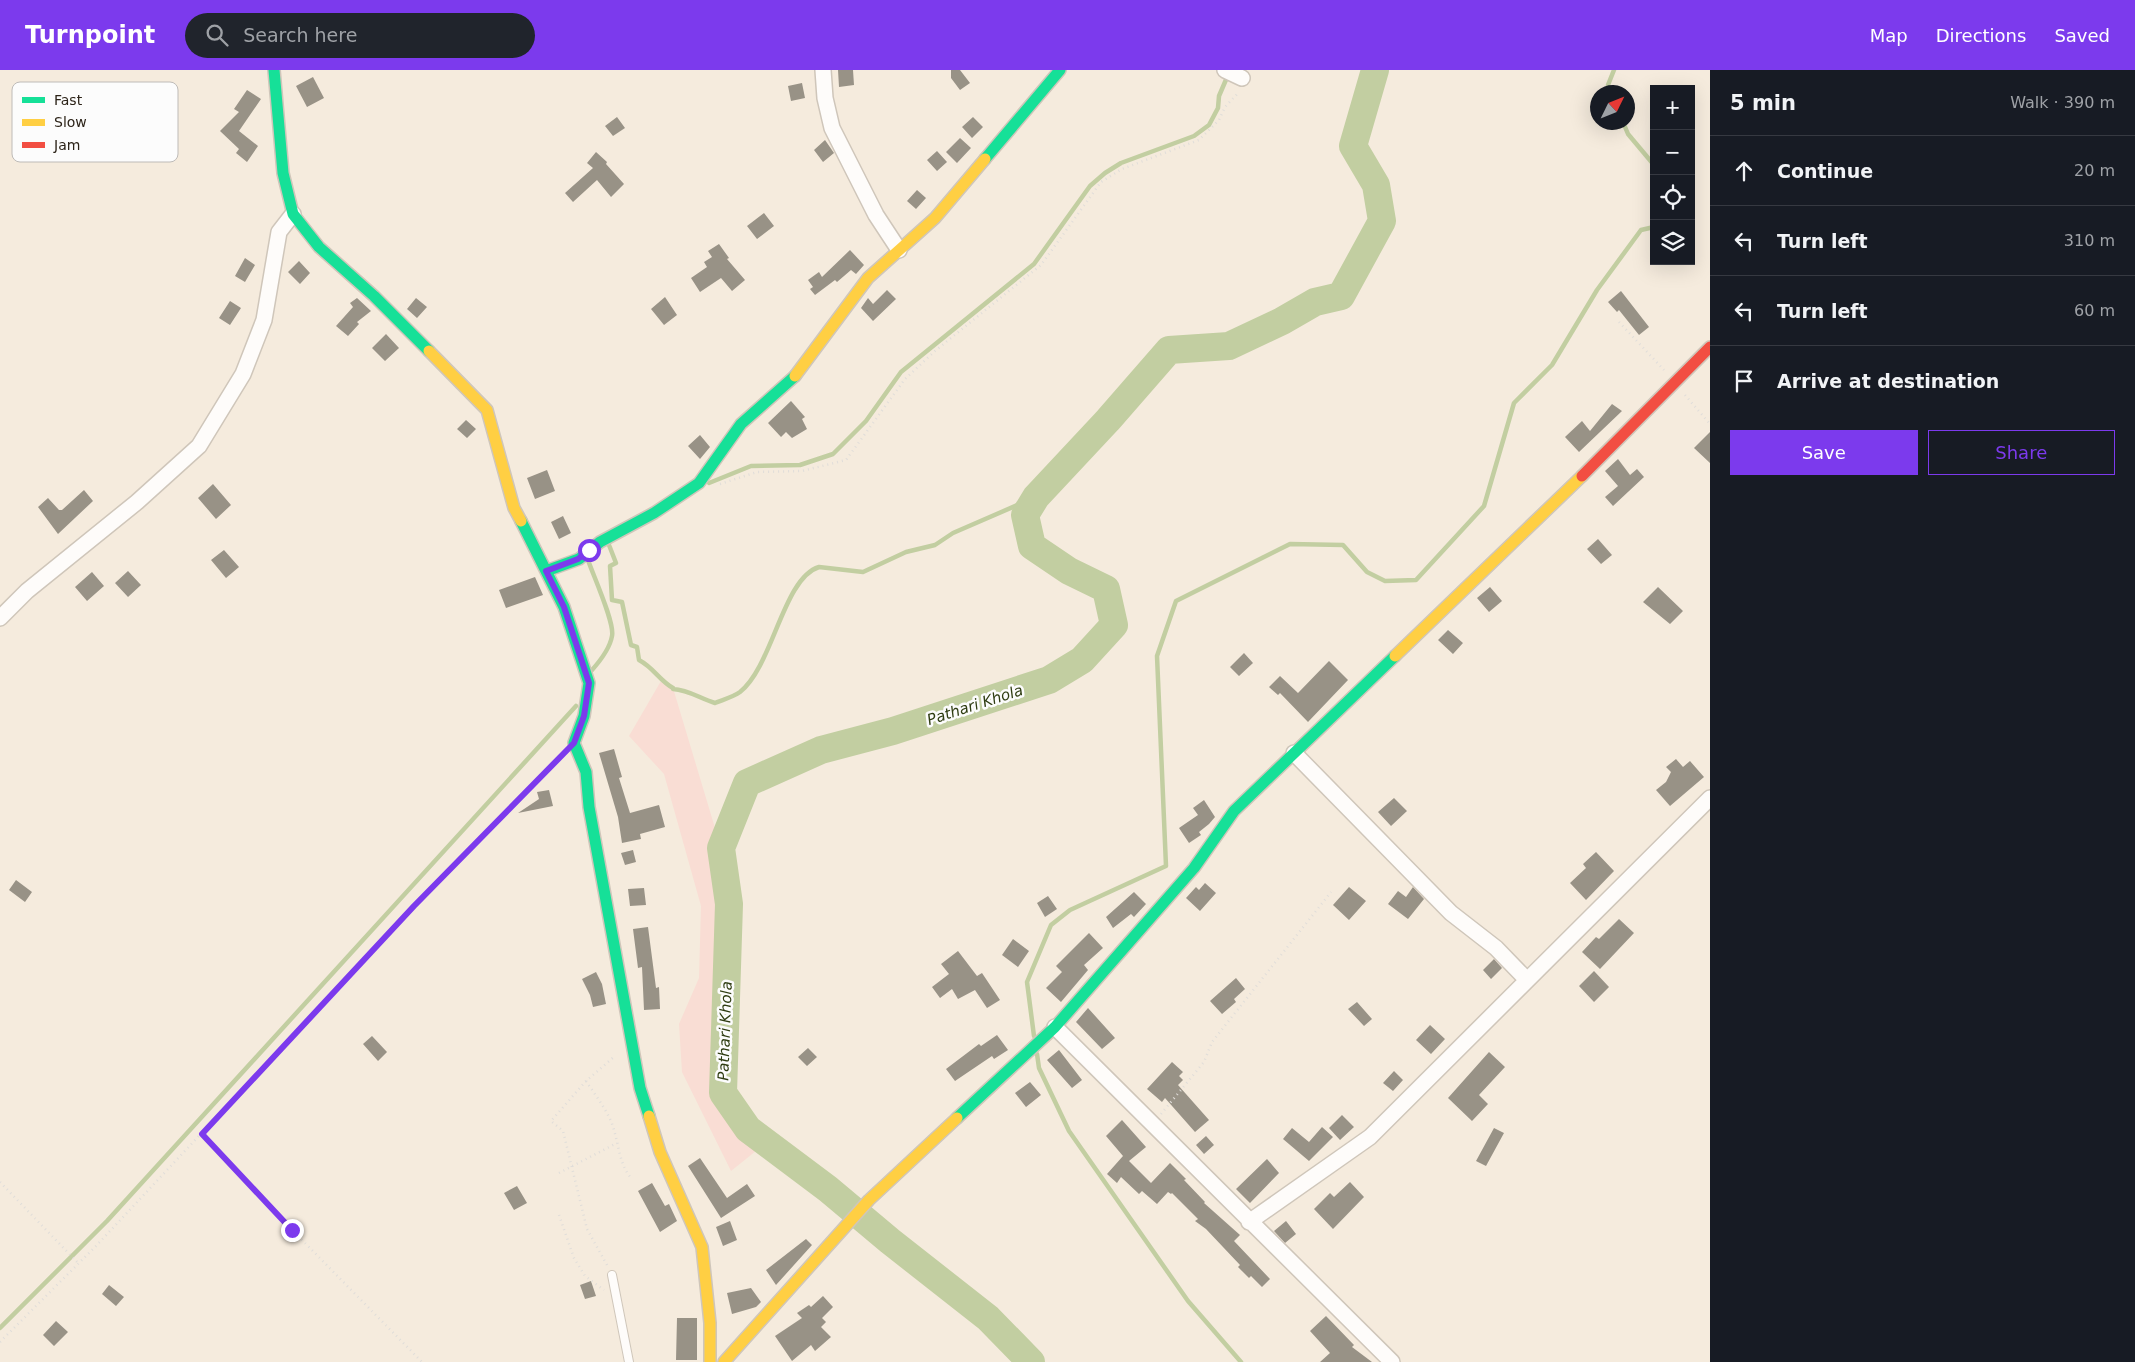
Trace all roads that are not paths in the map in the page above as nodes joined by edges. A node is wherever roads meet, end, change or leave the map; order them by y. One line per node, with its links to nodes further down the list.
1 (274, 70): 6 (street)
2 (823, 70): 7 (street)
3 (1060, 70): 7 (street)
4 (1225, 70): 5 (street)
5 (1242, 78)
6 (293, 214): 9 (street); 10 (street)
7 (899, 250): 9 (street)
8 (1710, 347): 11 (street)
9 (546, 571): 18 (street)
10 (0, 618)
11 (1294, 753): 13 (street); 14 (street)
12 (1710, 798): 13 (street)
13 (1526, 980): 15 (street)
14 (1055, 1028): 15 (street); 19 (street)
15 (1249, 1222): 20 (street)
16 (612, 1275): 17 (lane)
17 (630, 1362)
18 (710, 1362)
19 (724, 1362)
20 (1392, 1362)

